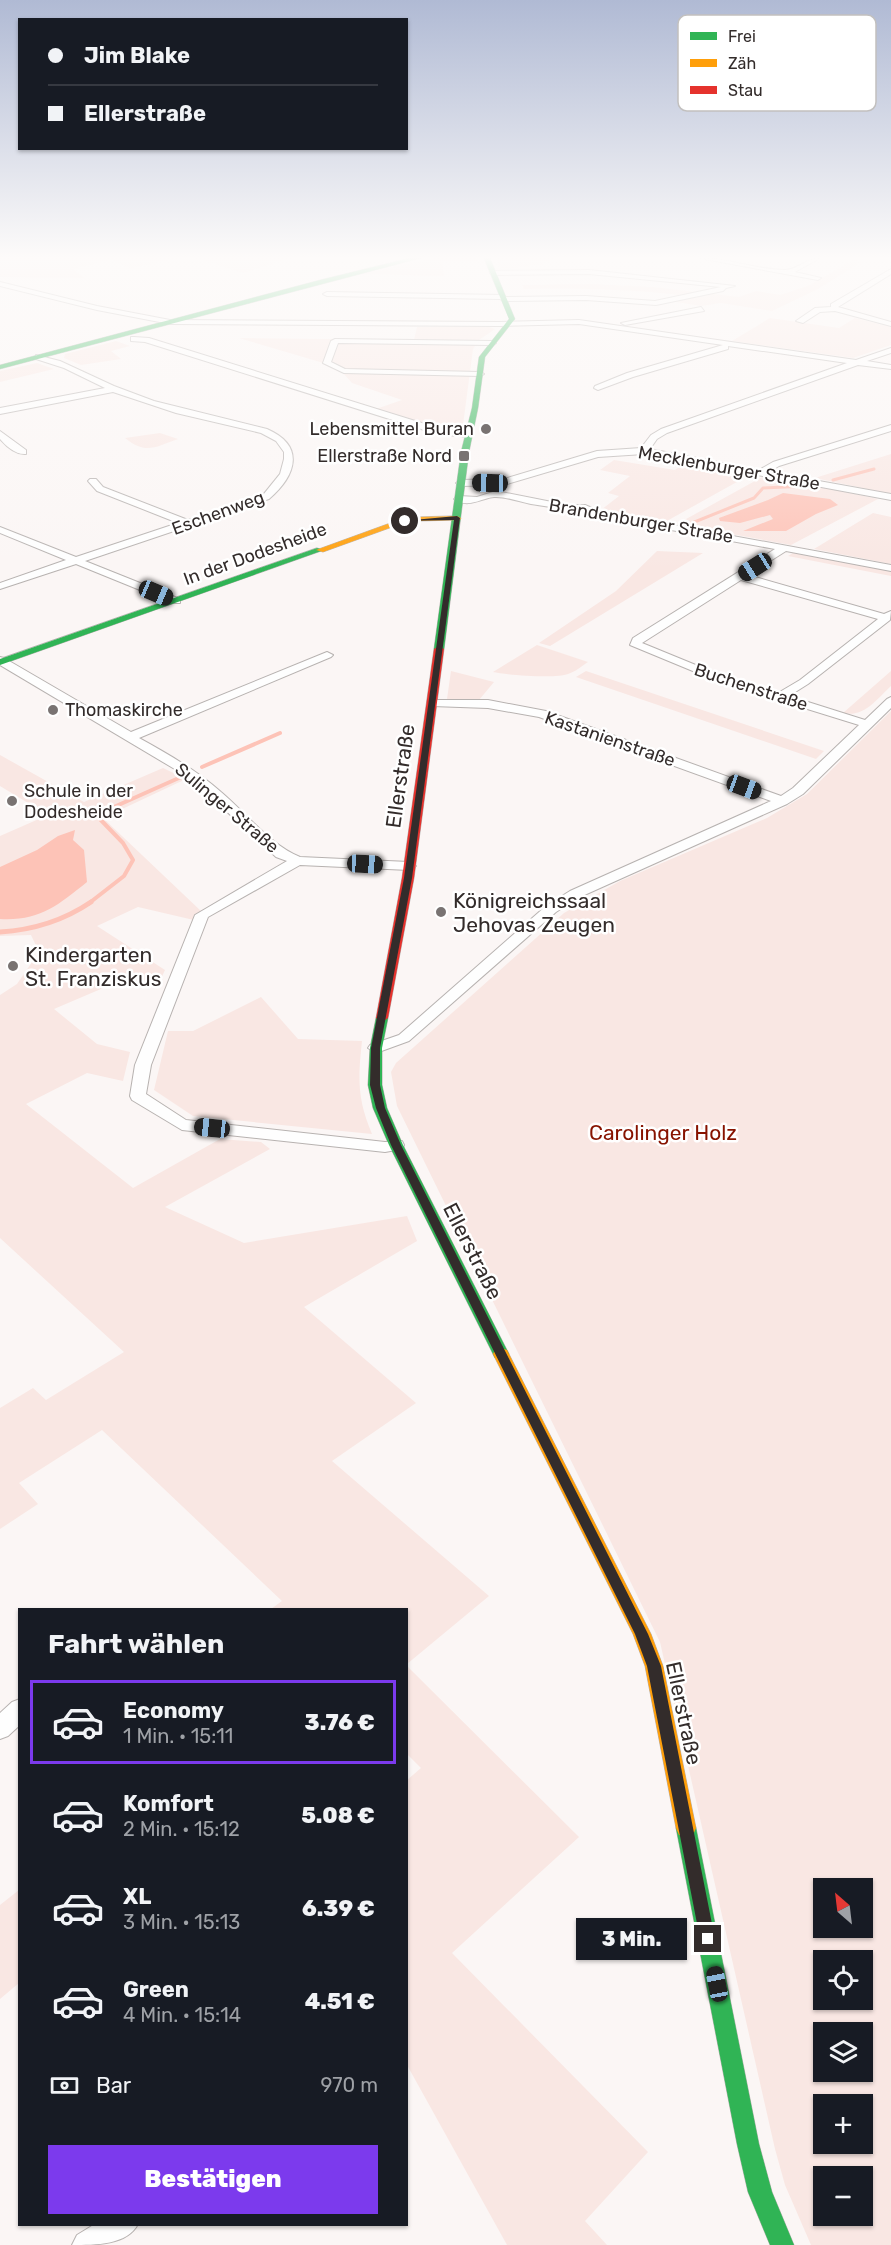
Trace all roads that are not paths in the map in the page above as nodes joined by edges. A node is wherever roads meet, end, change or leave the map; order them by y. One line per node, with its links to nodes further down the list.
1 (17, 363): 9 (street)
2 (53, 363): 13 (street, Eschenweg)
3 (219, 363): 17 (street)
4 (327, 363): 11 (street)
5 (481, 363): 11 (street, Ellerstraße)
6 (672, 363): 12 (street)
7 (852, 363): 18 (street)
8 (860, 363): 10 (street)
9 (0, 367)
10 (891, 367)
11 (480, 374): 17 (street, Ellerstraße)
12 (598, 388)
13 (114, 389): 14 (street); 28 (street, Eschenweg)
14 (0, 411)
15 (891, 428): 20 (street)
16 (0, 434): 19 (street)
17 (468, 434): 22 (street, Ellerstraße)
18 (644, 451): 20 (street, Mecklenburger Straße); 23 (street, Mecklenburger Straße)
19 (23, 452)
20 (762, 472): 25 (street, Mecklenburger Straße)
21 (93, 481): 28 (street)
22 (461, 483): 23 (street, Mecklenburger Straße); 26 (street, Ellerstraße)
23 (490, 483): 24 (street)
24 (496, 494): 26 (street, Brandenburger Straße); 30 (street, Brandenburger Straße)
25 (891, 497)
26 (459, 499): 27 (street, Ellerstraße)
27 (457, 518): 35 (street, In der Dodesheide); 41 (street, Ellerstraße)
28 (189, 524): 31 (street, Eschenweg)
29 (0, 530): 31 (street)
30 (786, 547): 32 (street, Brandenburger Straße); 33 (street)
31 (79, 560): 34 (street, Eschenweg); 35 (street)
32 (891, 568)
33 (739, 576): 36 (street); 39 (street, Buchenstraße)
34 (0, 586)
35 (176, 601): 38 (street, In der Dodesheide)
36 (889, 616): 39 (street)
37 (327, 656): 43 (street)
38 (1, 661): 43 (street, Sulinger Straße)
39 (779, 697): 42 (street, Buchenstraße)
40 (891, 701): 42 (street)
41 (432, 702): 44 (street, Kastanienstraße); 46 (street, Ellerstraße)
42 (867, 724): 44 (street)
43 (130, 737): 45 (street, Sulinger Straße)
44 (782, 801): 47 (street)
45 (298, 861): 46 (street); 48 (street)
46 (409, 866): 47 (street, Ellerstraße)
47 (376, 1048): 48 (street, Ellerstraße)
48 (396, 1145): 53 (street, Ellerstraße)
49 (18, 1711): 50 (street)
50 (0, 1729)
51 (120, 2226): 52 (street)
52 (87, 2245)
53 (782, 2245)

